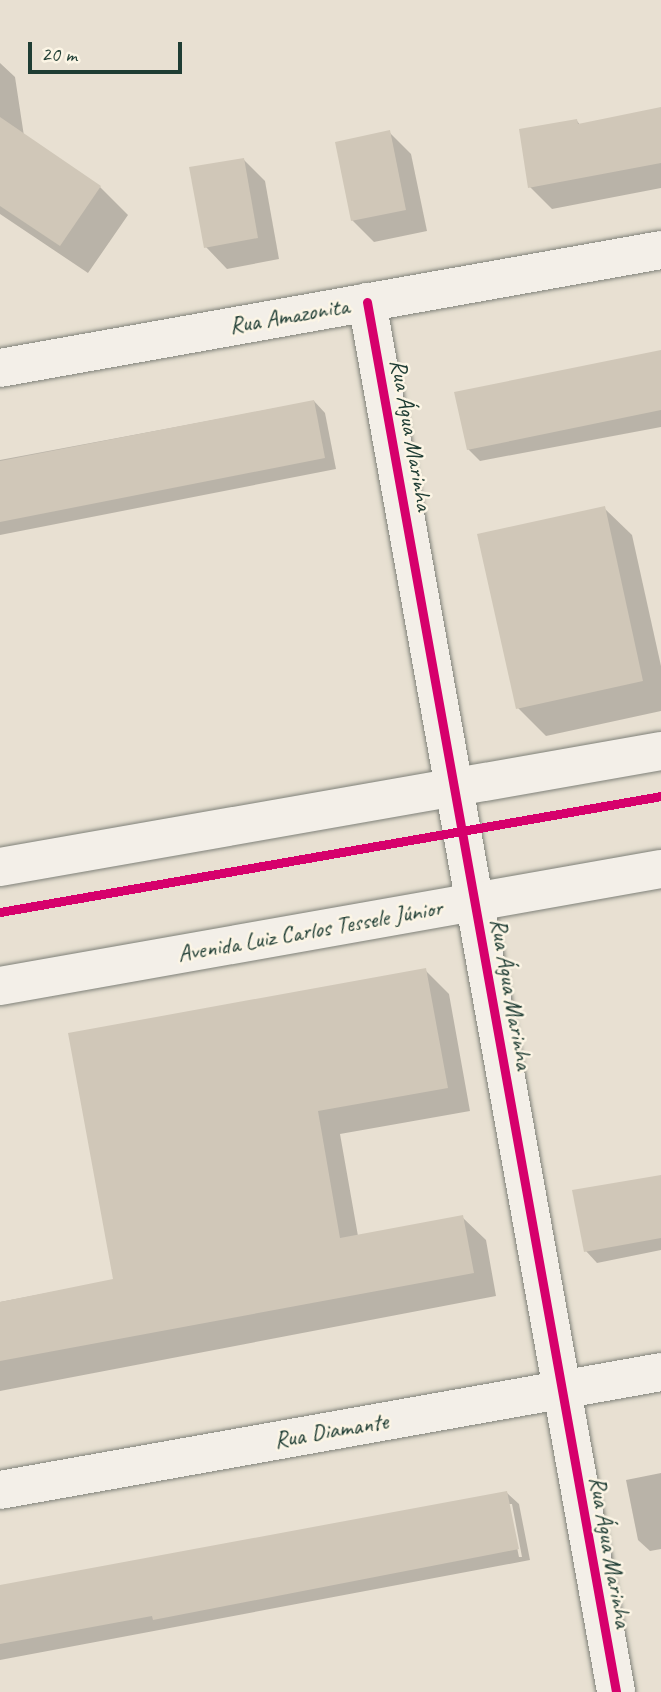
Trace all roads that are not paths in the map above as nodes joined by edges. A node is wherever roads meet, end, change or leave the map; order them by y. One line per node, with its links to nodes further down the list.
1 (661, 250): 2 (street, Rua Amazonita)
2 (367, 302): 3 (street, Rua Amazonita); 5 (street, Rua Água Marinha)
3 (0, 368)
4 (661, 751): 5 (street)
5 (455, 788): 6 (street); 8 (street, Rua Água Marinha)
6 (0, 867)
7 (661, 869): 8 (street, Avenida Luiz Carlos Tessele Júnior)
8 (475, 902): 9 (street, Avenida Luiz Carlos Tessele Júnior); 11 (street, Rua Água Marinha)
9 (0, 986)
10 (661, 1372): 11 (street, Rua Diamante)
11 (562, 1390): 12 (street, Rua Diamante); 13 (street, Rua Água Marinha)
12 (0, 1490)
13 (616, 1692)

